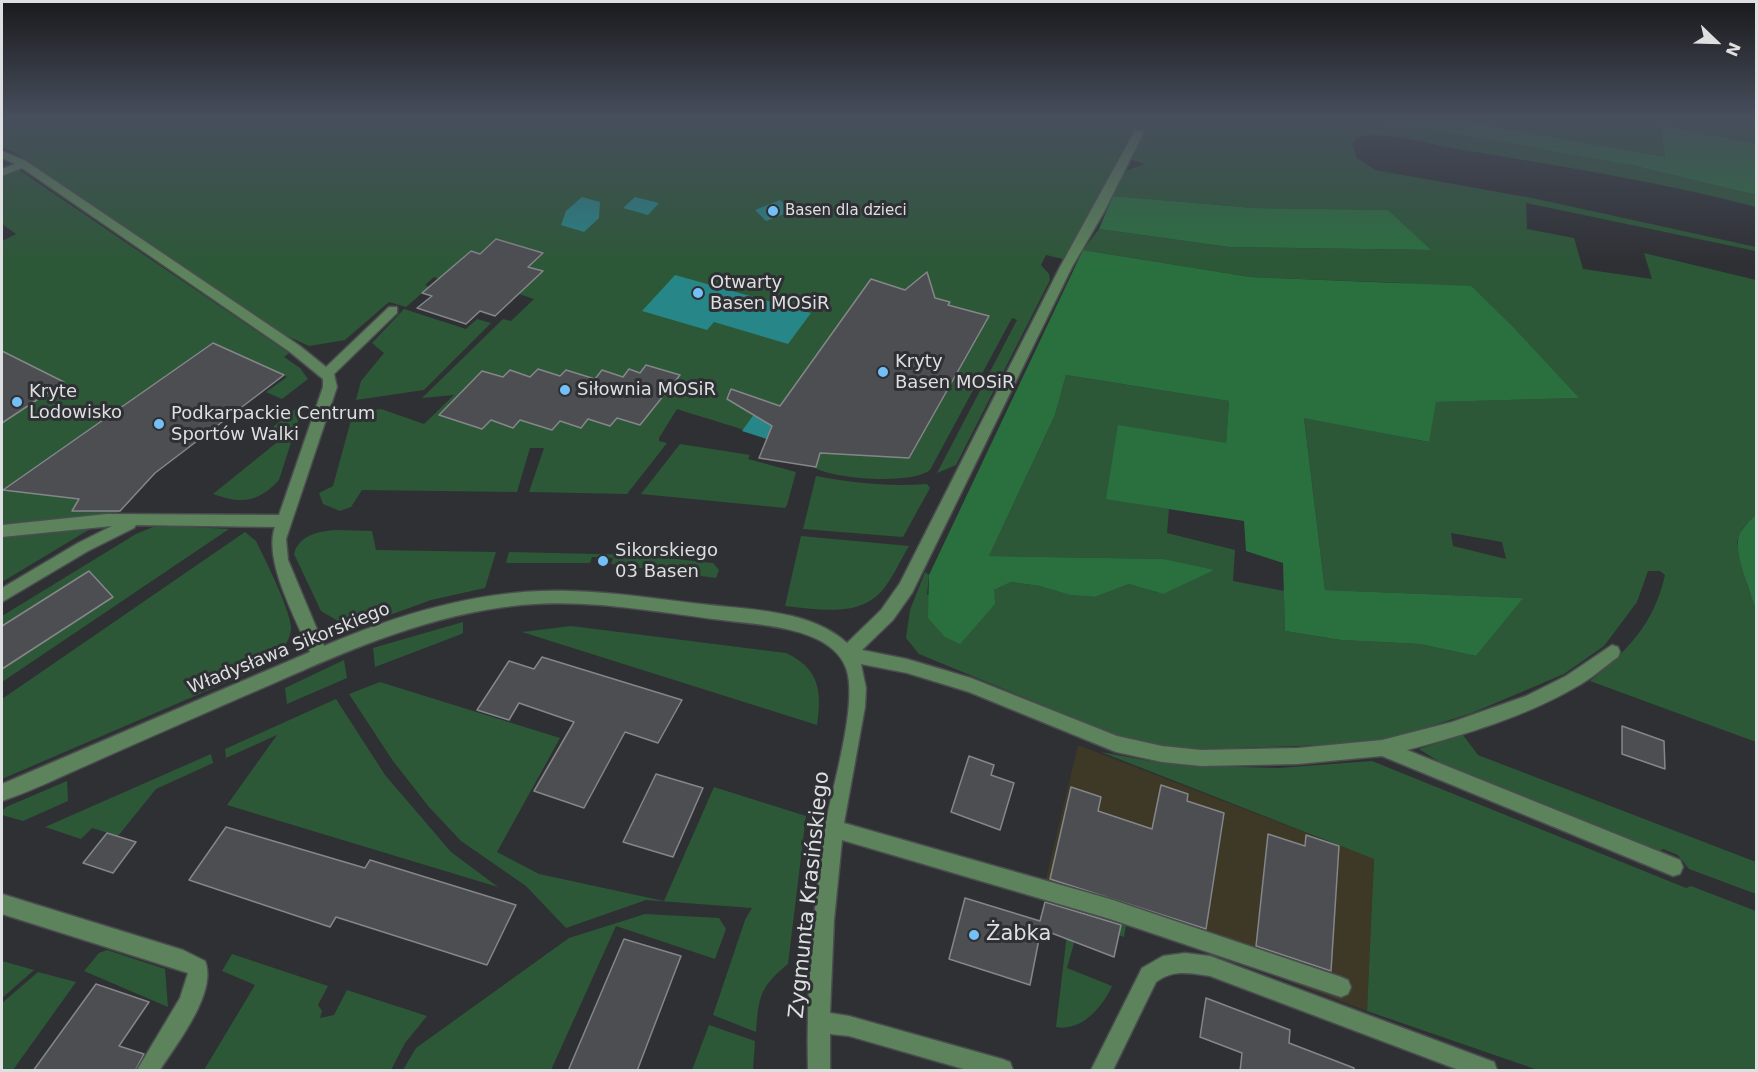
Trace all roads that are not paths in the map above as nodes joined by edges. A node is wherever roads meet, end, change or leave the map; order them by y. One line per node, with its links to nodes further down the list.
1 (18, 166): 4 (street)
2 (26, 166): 6 (street)
3 (1122, 166): 12 (street)
4 (2, 173)
5 (393, 310): 6 (street)
6 (327, 373): 8 (street)
7 (142, 518): 8 (street); 9 (street); 10 (street)
8 (282, 521): 13 (street)
9 (2, 531)
10 (2, 596)
11 (1612, 652): 14 (street)
12 (847, 654): 13 (street, Władysława Sikorskiego); 14 (street); 16 (street, Zygmunta Krasińskiego)
13 (319, 655): 15 (street, Władysława Sikorskiego)
14 (1382, 748): 17 (street)
15 (2, 793)
16 (834, 830): 19 (street); 20 (street, Zygmunta Krasińskiego)
17 (1673, 867)
18 (2, 904): 21 (street)
19 (1341, 987)
20 (818, 1022): 22 (street, Zygmunta Krasińskiego); 23 (street)
21 (148, 1071)
22 (819, 1071)
23 (1002, 1071)
24 (1102, 1071): 25 (street)
25 (1486, 1071)

